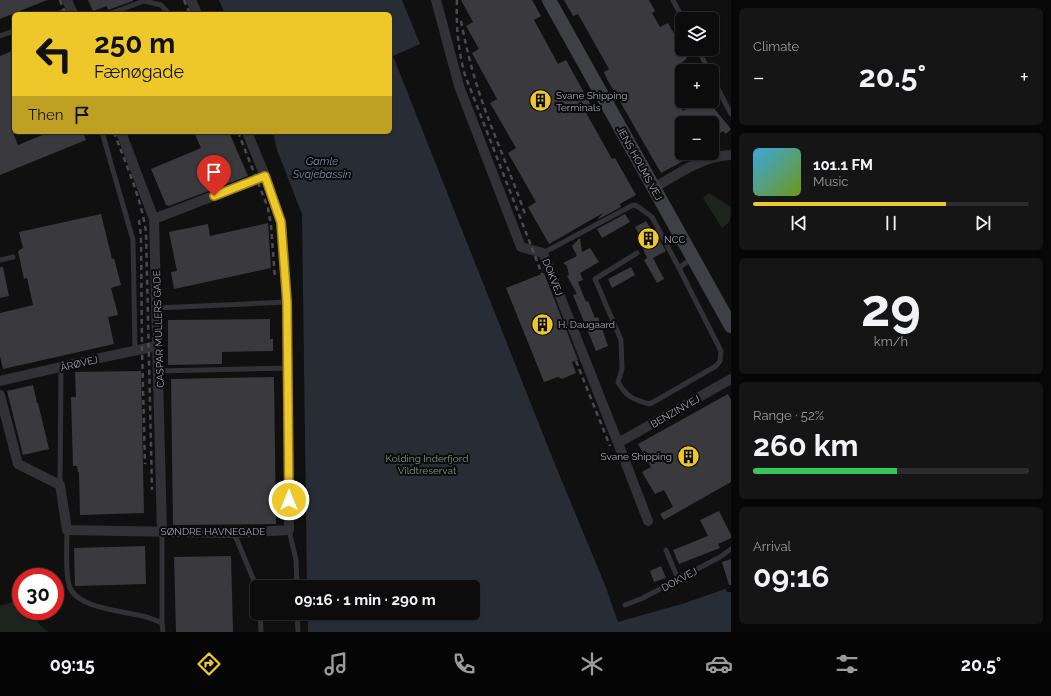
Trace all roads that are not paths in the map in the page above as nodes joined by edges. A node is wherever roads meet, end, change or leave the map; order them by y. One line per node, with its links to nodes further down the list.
1 (191, 0): 9 (street)
2 (436, 0): 22 (street, DOKVEJ)
3 (549, 0): 20 (main road, JENS HOLMS VEJ)
4 (673, 0): 10 (lane)
5 (70, 7): 6 (lane)
6 (60, 12)
7 (114, 12): 8 (lane)
8 (167, 12)
9 (196, 12)
10 (679, 12)
11 (12, 32): 12 (lane)
12 (0, 36)
13 (719, 91): 14 (lane)
14 (731, 114)
15 (103, 134): 32 (lane)
16 (122, 134): 21 (street, CASPAR MÜLLERS GADE)
17 (248, 134): 19 (street)
18 (731, 155): 20 (street)
19 (265, 176): 21 (street); 28 (street)
20 (654, 188): 25 (main road, JENS HOLMS VEJ)
21 (154, 219): 29 (street, CASPAR MÜLLERS GADE)
22 (543, 253): 27 (lane); 39 (street, DOKVEJ)
23 (637, 253): 27 (lane)
24 (13, 257): 26 (lane)
25 (693, 258): 27 (lane); 30 (main road, JENS HOLMS VEJ)
26 (0, 260)
27 (679, 268)
28 (287, 302): 29 (lane); 34 (street)
29 (157, 308): 31 (street, CASPAR MÜLLERS GADE)
30 (731, 326)
31 (158, 346): 32 (street, ÅRØVEJ); 35 (street, CASPAR MÜLLERS GADE)
32 (135, 350): 33 (street, ÅRØVEJ)
33 (61, 367): 37 (street, ÅRØVEJ); 40 (lane)
34 (288, 368): 35 (lane); 43 (street)
35 (159, 371): 44 (street, CASPAR MÜLLERS GADE)
36 (731, 379): 39 (street, BENZINVEJ)
37 (0, 381)
38 (0, 395): 40 (street)
39 (618, 443): 41 (street, DOKVEJ)
40 (60, 485): 42 (street)
41 (648, 521)
42 (68, 530): 44 (street, SØNDRE HAVNEGADE); 54 (lane)
43 (289, 530): 45 (street, SØNDRE HAVNEGADE); 50 (lane)
44 (162, 532): 45 (street, SØNDRE HAVNEGADE); 54 (lane)
45 (234, 533): 49 (lane)
46 (731, 549): 48 (lane, DOKVEJ)
47 (666, 550): 48 (lane)
48 (678, 579): 51 (lane, DOKVEJ)
49 (254, 580)
50 (297, 580)
51 (625, 605)
52 (260, 620): 56 (lane)
53 (297, 620): 57 (lane)
54 (162, 624): 55 (lane)
55 (163, 632)
56 (261, 632)
57 (298, 632)

